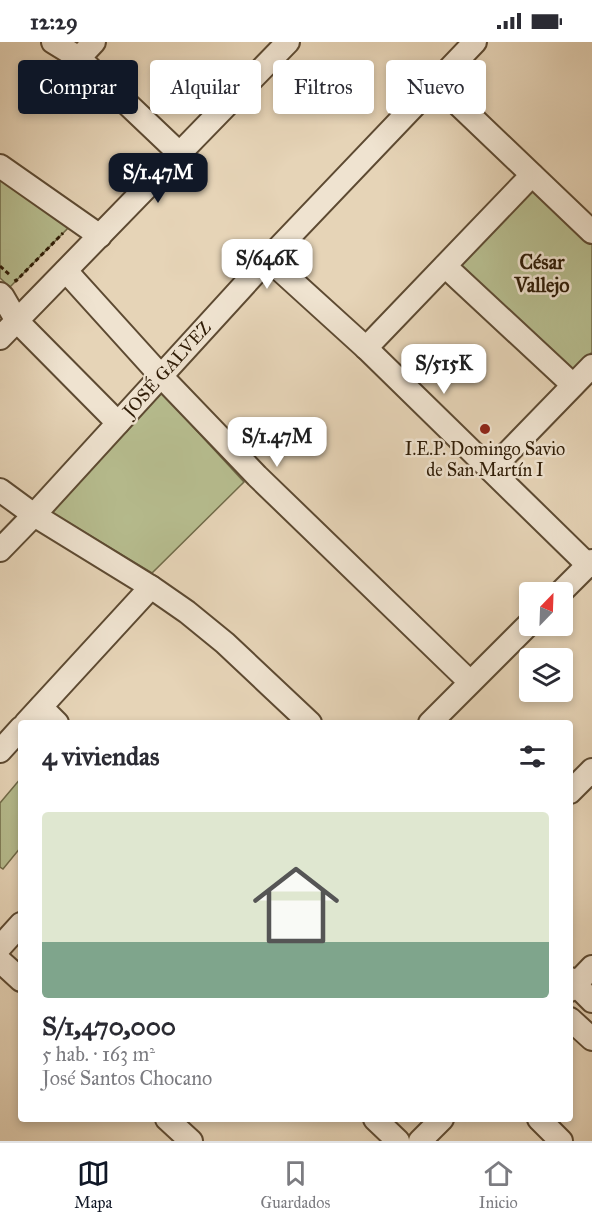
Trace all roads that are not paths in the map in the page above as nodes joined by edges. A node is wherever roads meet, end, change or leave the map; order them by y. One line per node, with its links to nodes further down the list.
1 (53, 42): 4 (street)
2 (288, 42): 8 (street)
3 (475, 42): 5 (street, JOSÉ GALVEZ)
4 (87, 50): 8 (street)
5 (458, 60)
6 (406, 114): 13 (street, JOSÉ GALVEZ)
7 (468, 114): 10 (street)
8 (179, 153): 12 (street)
9 (0, 166): 12 (street)
10 (532, 175): 11 (street); 14 (street)
11 (592, 232)
12 (100, 236): 15 (street)
13 (268, 259): 19 (street); 21 (street, JOSÉ GALVEZ)
14 (445, 266): 19 (street); 22 (street)
15 (66, 271): 17 (street); 21 (street)
16 (0, 294): 17 (street)
17 (17, 321): 18 (street); 23 (street)
18 (0, 338)
19 (366, 348): 24 (street)
20 (592, 366): 22 (street)
21 (160, 376): 23 (street, JOSÉ GALVEZ); 32 (street)
22 (573, 385): 24 (street)
23 (118, 423): 26 (street, JOSÉ GALVEZ)
24 (491, 470): 28 (street)
25 (0, 490): 26 (street)
26 (34, 515): 27 (street, JOSÉ GALVEZ); 30 (street)
27 (0, 550)
28 (590, 563): 29 (street)
29 (571, 582)
30 (151, 587): 33 (street); 35 (street)
31 (519, 634): 32 (street)
32 (470, 682): 36 (street)
33 (33, 715): 34 (street)
34 (48, 720)
35 (307, 720)
36 (433, 720)
37 (18, 731): 38 (street)
38 (0, 751)
39 (18, 927): 40 (street)
40 (0, 947)
41 (0, 961): 43 (street)
42 (592, 967): 44 (street)
43 (18, 977)
44 (573, 983)
45 (573, 985): 46 (street)
46 (592, 1001)
47 (573, 1022): 48 (street)
48 (592, 1040)
49 (170, 1122): 52 (street)
50 (378, 1122): 53 (street)
51 (542, 1122): 54 (street)
52 (191, 1141)
53 (398, 1141)
54 (561, 1141)

